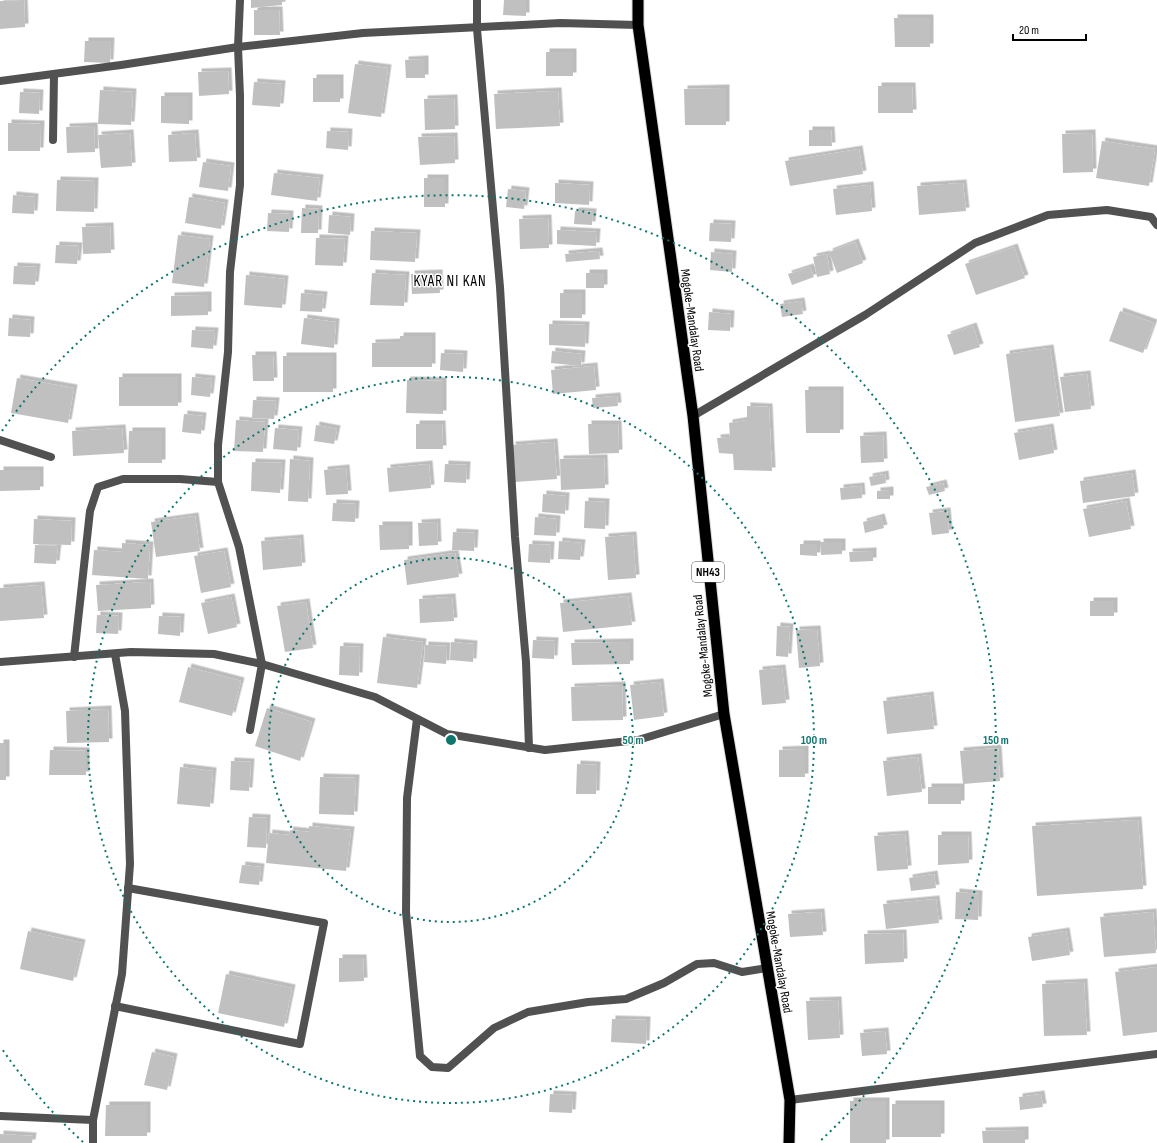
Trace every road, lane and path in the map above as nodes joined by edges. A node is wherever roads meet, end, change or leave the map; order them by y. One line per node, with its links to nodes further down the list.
1 (240, 0): 6 (street)
2 (477, 0): 5 (street)
3 (638, 0): 4 (highway, Mogoke-Mandalay Road / NH43)
4 (638, 25): 5 (street); 12 (highway, Mogoke-Mandalay Road / NH43)
5 (477, 28): 6 (street); 23 (street)
6 (238, 47): 7 (street); 15 (street)
7 (54, 74): 8 (street); 9 (street)
8 (0, 81)
9 (53, 140)
10 (1154, 216): 11 (street); 12 (street)
11 (1157, 225)
12 (693, 416): 20 (highway, Mogoke-Mandalay Road / NH43)
13 (0, 440): 14 (street)
14 (51, 458)
15 (218, 482): 17 (street); 19 (street)
16 (115, 654): 17 (street); 19 (street); 24 (street)
17 (74, 657): 18 (street)
18 (0, 662)
19 (262, 664): 21 (street); 22 (street)
20 (724, 714): 23 (street); 25 (highway, Mogoke-Mandalay Road / NH43)
21 (417, 719): 23 (street); 25 (street)
22 (250, 730)
23 (529, 748)
24 (128, 888): 26 (street); 26 (street)
25 (767, 968): 28 (highway, Mogoke-Mandalay Road / NH43)
26 (115, 1006): 30 (street)
27 (1157, 1054): 28 (street)
28 (790, 1100): 32 (highway, Mogoke-Mandalay Road / NH43)
29 (0, 1116): 30 (street)
30 (93, 1120): 31 (street)
31 (93, 1143)
32 (789, 1143)

